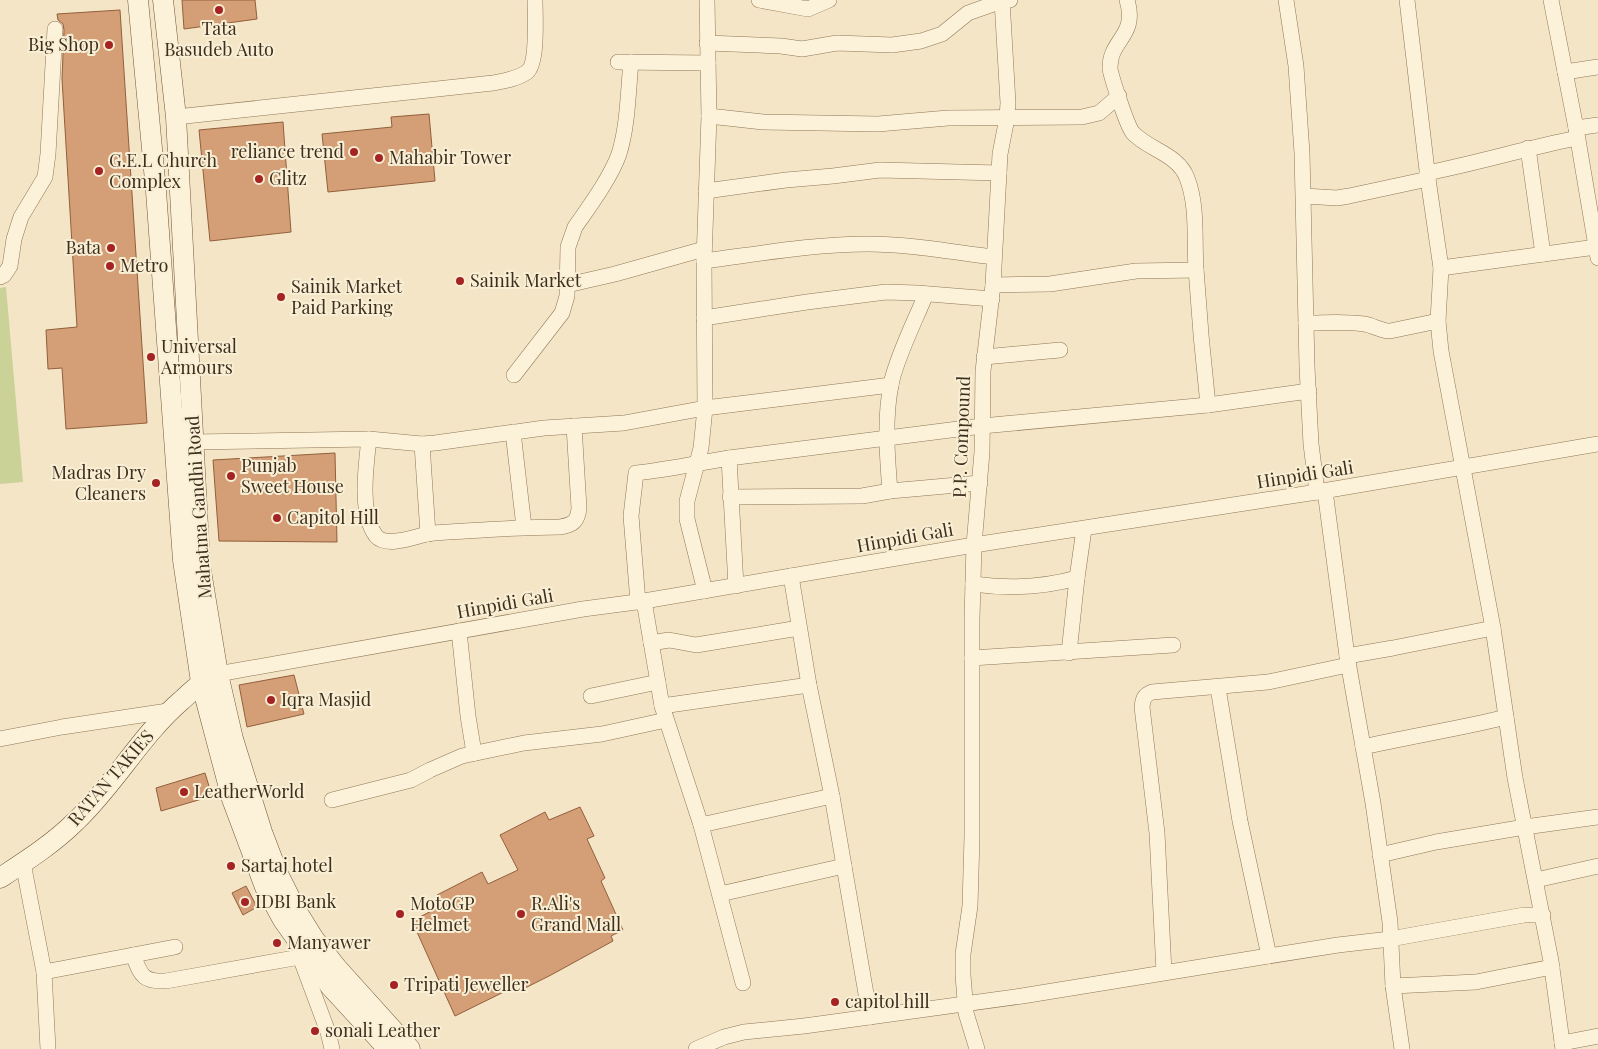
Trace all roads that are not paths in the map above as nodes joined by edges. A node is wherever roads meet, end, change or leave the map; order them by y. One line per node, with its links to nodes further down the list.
1 (138, 0): 81 (main road, Mahatma Gandhi Road)
2 (163, 0): 19 (main road, Mahatma Gandhi Road)
3 (535, 0): 19 (street)
4 (707, 0): 13 (street)
5 (759, 0): 6 (street)
6 (830, 0)
7 (1005, 0): 13 (street); 20 (street, P.P. Compound)
8 (1127, 0): 17 (street)
9 (1286, 0): 27 (street)
10 (1407, 0): 25 (street)
11 (1551, 0): 16 (street)
12 (55, 29): 34 (street)
13 (708, 43): 14 (street)
14 (708, 63): 18 (street); 35 (street)
15 (1598, 67): 16 (street)
16 (1565, 72): 22 (street)
17 (1119, 96): 20 (street); 33 (street)
18 (708, 116): 20 (street); 26 (street)
19 (176, 118): 53 (main road, Mahatma Gandhi Road)
20 (1007, 118): 24 (street, P.P. Compound)
21 (1598, 125): 22 (street)
22 (1576, 133): 23 (street); 28 (street)
23 (1528, 148): 25 (street); 29 (street)
24 (999, 173): 26 (street); 31 (street, P.P. Compound)
25 (1428, 176): 27 (street); 32 (street)
26 (706, 192): 30 (street)
27 (1304, 196): 40 (street)
28 (1597, 252): 29 (street)
29 (1543, 254): 32 (street)
30 (704, 255): 31 (street); 35 (street); 38 (street)
31 (993, 257): 36 (street, P.P. Compound)
32 (1441, 268): 39 (street)
33 (1196, 270): 36 (street); 46 (street)
34 (0, 277)
35 (567, 285): 43 (street)
36 (993, 292): 37 (street); 42 (street, P.P. Compound)
37 (926, 294): 38 (street); 44 (street)
38 (704, 318): 47 (street)
39 (1438, 321): 40 (street); 58 (street)
40 (1306, 323): 45 (street)
41 (1060, 350): 42 (street)
42 (984, 357): 49 (street, P.P. Compound)
43 (514, 374)
44 (891, 385): 47 (street); 51 (street)
45 (1309, 391): 46 (street); 61 (street)
46 (1208, 405): 49 (street)
47 (704, 408): 48 (street); 57 (street)
48 (574, 426): 50 (street); 63 (street)
49 (982, 426): 51 (street); 59 (street, P.P. Compound)
50 (513, 432): 54 (street); 63 (street)
51 (888, 438): 56 (street); 60 (street)
52 (369, 439): 53 (street); 54 (street); 65 (street)
53 (193, 442): 81 (main road, Mahatma Gandhi Road)
54 (422, 444): 65 (street)
55 (1598, 444): 58 (street, Hinpidi Gali)
56 (729, 458): 57 (street); 62 (street)
57 (698, 463): 71 (street); 72 (street)
58 (1463, 467): 61 (street, Hinpidi Gali); 74 (street)
59 (980, 483): 60 (street); 66 (street, P.P. Compound)
60 (890, 491): 62 (street)
61 (1321, 491): 64 (street, Hinpidi Gali); 80 (street)
62 (730, 498): 70 (street)
63 (524, 527): 65 (street)
64 (1084, 529): 66 (street, Hinpidi Gali); 68 (street)
65 (428, 534)
66 (974, 545): 67 (street, Hinpidi Gali); 69 (street, P.P. Compound)
67 (791, 576): 70 (street, Hinpidi Gali); 73 (street)
68 (1076, 578): 69 (street); 78 (street)
69 (973, 584): 79 (street, P.P. Compound)
70 (736, 586): 71 (street, Hinpidi Gali)
71 (705, 591): 72 (street, Hinpidi Gali)
72 (641, 601): 75 (street, Hinpidi Gali); 76 (street)
73 (799, 628): 76 (street); 83 (street)
74 (1493, 628): 80 (street); 88 (street)
75 (459, 631): 81 (street, Hinpidi Gali); 91 (street)
76 (651, 643): 82 (street)
77 (1173, 645): 78 (street)
78 (1069, 653): 79 (street)
79 (972, 658): 115 (street, P.P. Compound)
80 (1347, 660): 84 (street); 90 (street)
81 (210, 678): 86 (main road, RATAN TAKIES); 107 (main road, Mahatma Gandhi Road); 122 (main road, Mahatma Gandhi Road)
82 (658, 682): 85 (street); 87 (street)
83 (809, 686): 87 (street); 92 (street)
84 (1218, 688): 109 (street); 112 (street)
85 (591, 696)
86 (168, 711): 89 (street); 98 (main road, RATAN TAKIES)
87 (664, 713): 91 (street); 95 (street)
88 (1506, 717): 90 (street); 96 (street)
89 (0, 739)
90 (1363, 747): 97 (street)
91 (474, 753): 93 (street)
92 (832, 796): 95 (street); 99 (street)
93 (332, 800)
94 (1598, 818): 96 (street)
95 (701, 824): 103 (street)
96 (1524, 827): 97 (street); 102 (street)
97 (1380, 855): 105 (street)
98 (23, 863): 101 (main road, RATAN TAKIES); 111 (street)
99 (844, 866): 103 (street); 116 (street)
100 (1598, 866): 102 (street)
101 (0, 878)
102 (1536, 880): 104 (street)
103 (720, 894): 113 (street)
104 (1543, 915): 105 (street); 110 (street)
105 (1390, 940): 109 (street); 114 (street)
106 (175, 947): 108 (street)
107 (300, 952): 108 (street); 120 (street); 121 (main road, Mahatma Gandhi Road)
108 (133, 955): 111 (street)
109 (1269, 956): 112 (street)
110 (1552, 967): 114 (street); 118 (street)
111 (44, 972): 119 (street)
112 (1164, 972): 115 (street)
113 (743, 983)
114 (1393, 986): 125 (street)
115 (965, 1003): 116 (street); 124 (street, P.P. Compound)
116 (870, 1016): 123 (street)
117 (1598, 1036): 118 (street)
118 (1562, 1046)
119 (48, 1049)
120 (332, 1049)
121 (388, 1049)
122 (410, 1049)
123 (696, 1049)
124 (977, 1049)
125 (1402, 1049)

